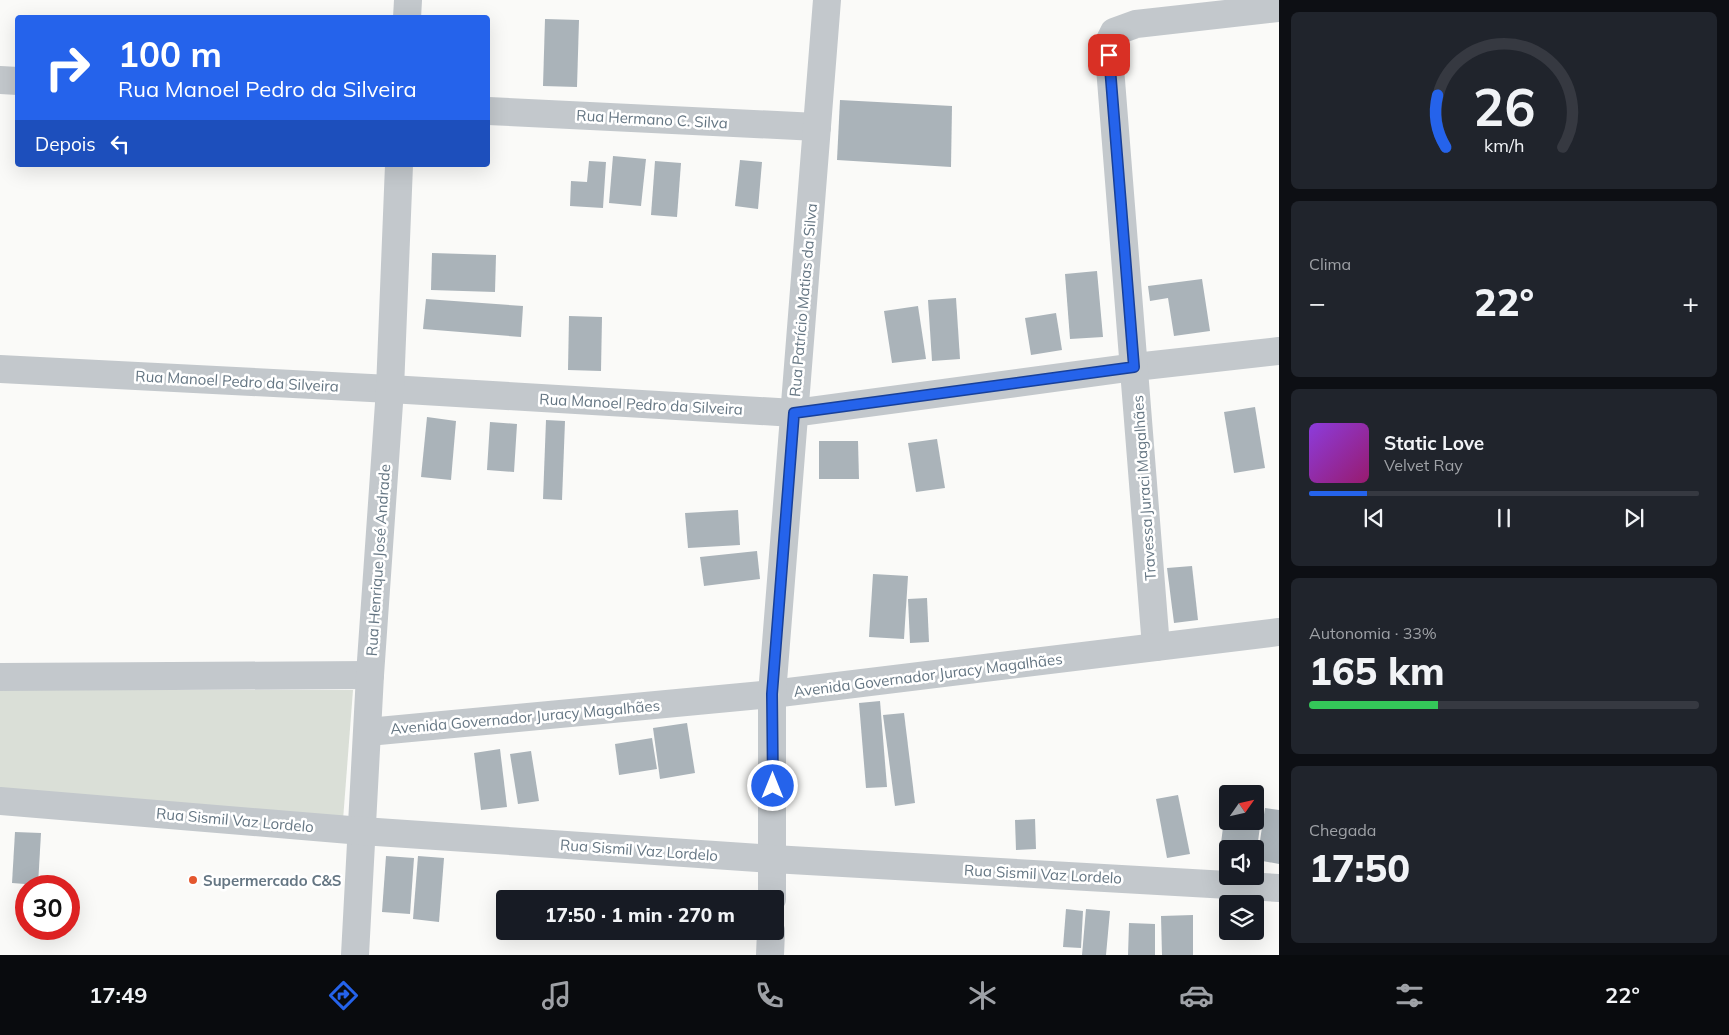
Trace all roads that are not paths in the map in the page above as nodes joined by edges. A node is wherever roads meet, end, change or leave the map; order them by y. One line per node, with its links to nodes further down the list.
1 (408, 0): 4 (street)
2 (827, 0): 8 (street, Rua Patrício Matias da Silva)
3 (1279, 8): 11 (street, Travessa Juraci Magalhães)
4 (407, 15)
5 (0, 80): 6 (street)
6 (15, 81)
7 (490, 111): 8 (street, Rua Hermano C. Silva)
8 (817, 127): 14 (street, Rua Patrício Matias da Silva)
9 (399, 167): 13 (street, Rua Henrique José Andrade)
10 (1279, 351): 11 (street, Rua Manoel Pedro da Silveira)
11 (1134, 367): 14 (street, Rua Manoel Pedro da Silveira); 16 (street, Travessa Juraci Magalhães)
12 (0, 369): 13 (street, Rua Manoel Pedro da Silveira)
13 (390, 389): 14 (street, Rua Manoel Pedro da Silveira); 17 (street, Rua Henrique José Andrade)
14 (794, 413): 19 (street, Rua Patrício Matias da Silva)
15 (1279, 632): 16 (street, Avenida Governador Juracy Magalhães)
16 (1156, 646): 19 (street, Avenida Governador Juracy Magalhães)
17 (370, 675): 18 (street); 20 (street, Rua Henrique José Andrade)
18 (0, 677)
19 (772, 694): 20 (street, Avenida Governador Juracy Magalhães); 23 (street, Rua Patrício Matias da Silva)
20 (368, 732): 22 (street, Rua Henrique José Andrade)
21 (0, 801): 22 (street, Rua Sismil Vaz Lordelo)
22 (362, 831): 23 (street, Rua Sismil Vaz Lordelo); 27 (street, Rua Henrique José Andrade)
23 (773, 859): 24 (street, Rua Sismil Vaz Lordelo); 25 (street, Rua Patrício Matias da Silva)
24 (1279, 888)
25 (772, 890)
26 (771, 940): 28 (street)
27 (355, 955)
28 (770, 955)

